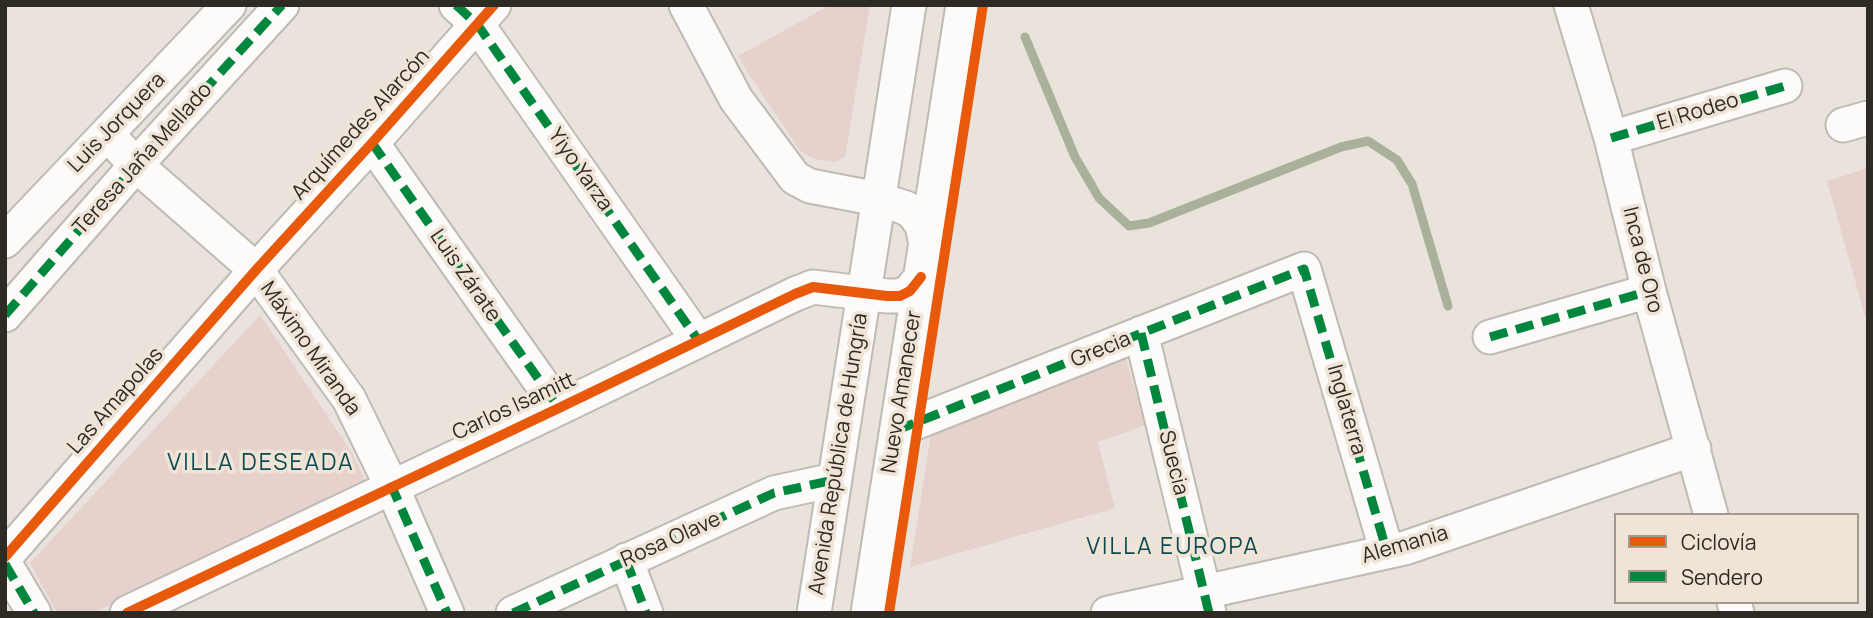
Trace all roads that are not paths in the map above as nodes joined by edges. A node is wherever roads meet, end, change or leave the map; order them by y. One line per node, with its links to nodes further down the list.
1 (229, 5): 9 (street, Luis Jorquera)
2 (282, 5): 12 (street, Teresa Jaña Mellado)
3 (686, 5): 13 (street)
4 (909, 5): 13 (street, Avenida República de Hungría)
5 (963, 5): 15 (street, Nuevo Amanecer)
6 (1570, 5): 10 (street, Inca de Oro)
7 (476, 11): 11 (street, Arquímedes Alarcón); 24 (street, Yiyo Yarza)
8 (1785, 86): 10 (street, El Rodeo)
9 (107, 134): 12 (street, Máximo Miranda); 14 (street, Luis Jorquera)
10 (1611, 138): 19 (street, Inca de Oro)
11 (372, 143): 17 (street, Arquímedes Alarcón); 25 (street, Luis Zárate)
12 (136, 165): 17 (street, Máximo Miranda); 21 (street, Teresa Jaña Mellado)
13 (878, 199): 15 (street); 20 (street, Avenida República de Hungría)
14 (5, 241)
15 (926, 245): 18 (street, Nuevo Amanecer)
16 (1304, 269): 22 (street, Grecia); 31 (street, Inglaterra)
17 (256, 270): 29 (street, Máximo Miranda); 32 (street, Las Amapolas)
18 (920, 277): 20 (street, Carlos Isamitt); 26 (street, Nuevo Amanecer)
19 (1649, 291): 23 (street); 27 (street, Inca de Oro)
20 (864, 294): 24 (street, Carlos Isamitt); 28 (street, Avenida República de Hungría)
21 (5, 315)
22 (1141, 334): 26 (street, Grecia); 35 (street, Suecia)
23 (1490, 337)
24 (698, 340): 25 (street, Carlos Isamitt)
25 (559, 408): 29 (street, Carlos Isamitt)
26 (897, 430): 42 (street, Nuevo Amanecer)
27 (1694, 449): 30 (street, Inca de Oro); 31 (street, Alemania)
28 (834, 480): 33 (street, Rosa Olave); 41 (street, Avenida República de Hungría)
29 (391, 486): 37 (street, Carlos Isamitt); 38 (street, Máximo Miranda)
30 (1710, 513)
31 (1387, 552): 35 (street, Alemania)
32 (5, 557)
33 (626, 560): 39 (street, Rosa Olave); 40 (street)
34 (5, 564): 36 (street)
35 (1206, 602): 43 (street, Alemania)
36 (34, 613)
37 (127, 613)
38 (447, 613)
39 (513, 613)
40 (646, 613)
41 (814, 613)
42 (868, 613)
43 (1108, 613)

